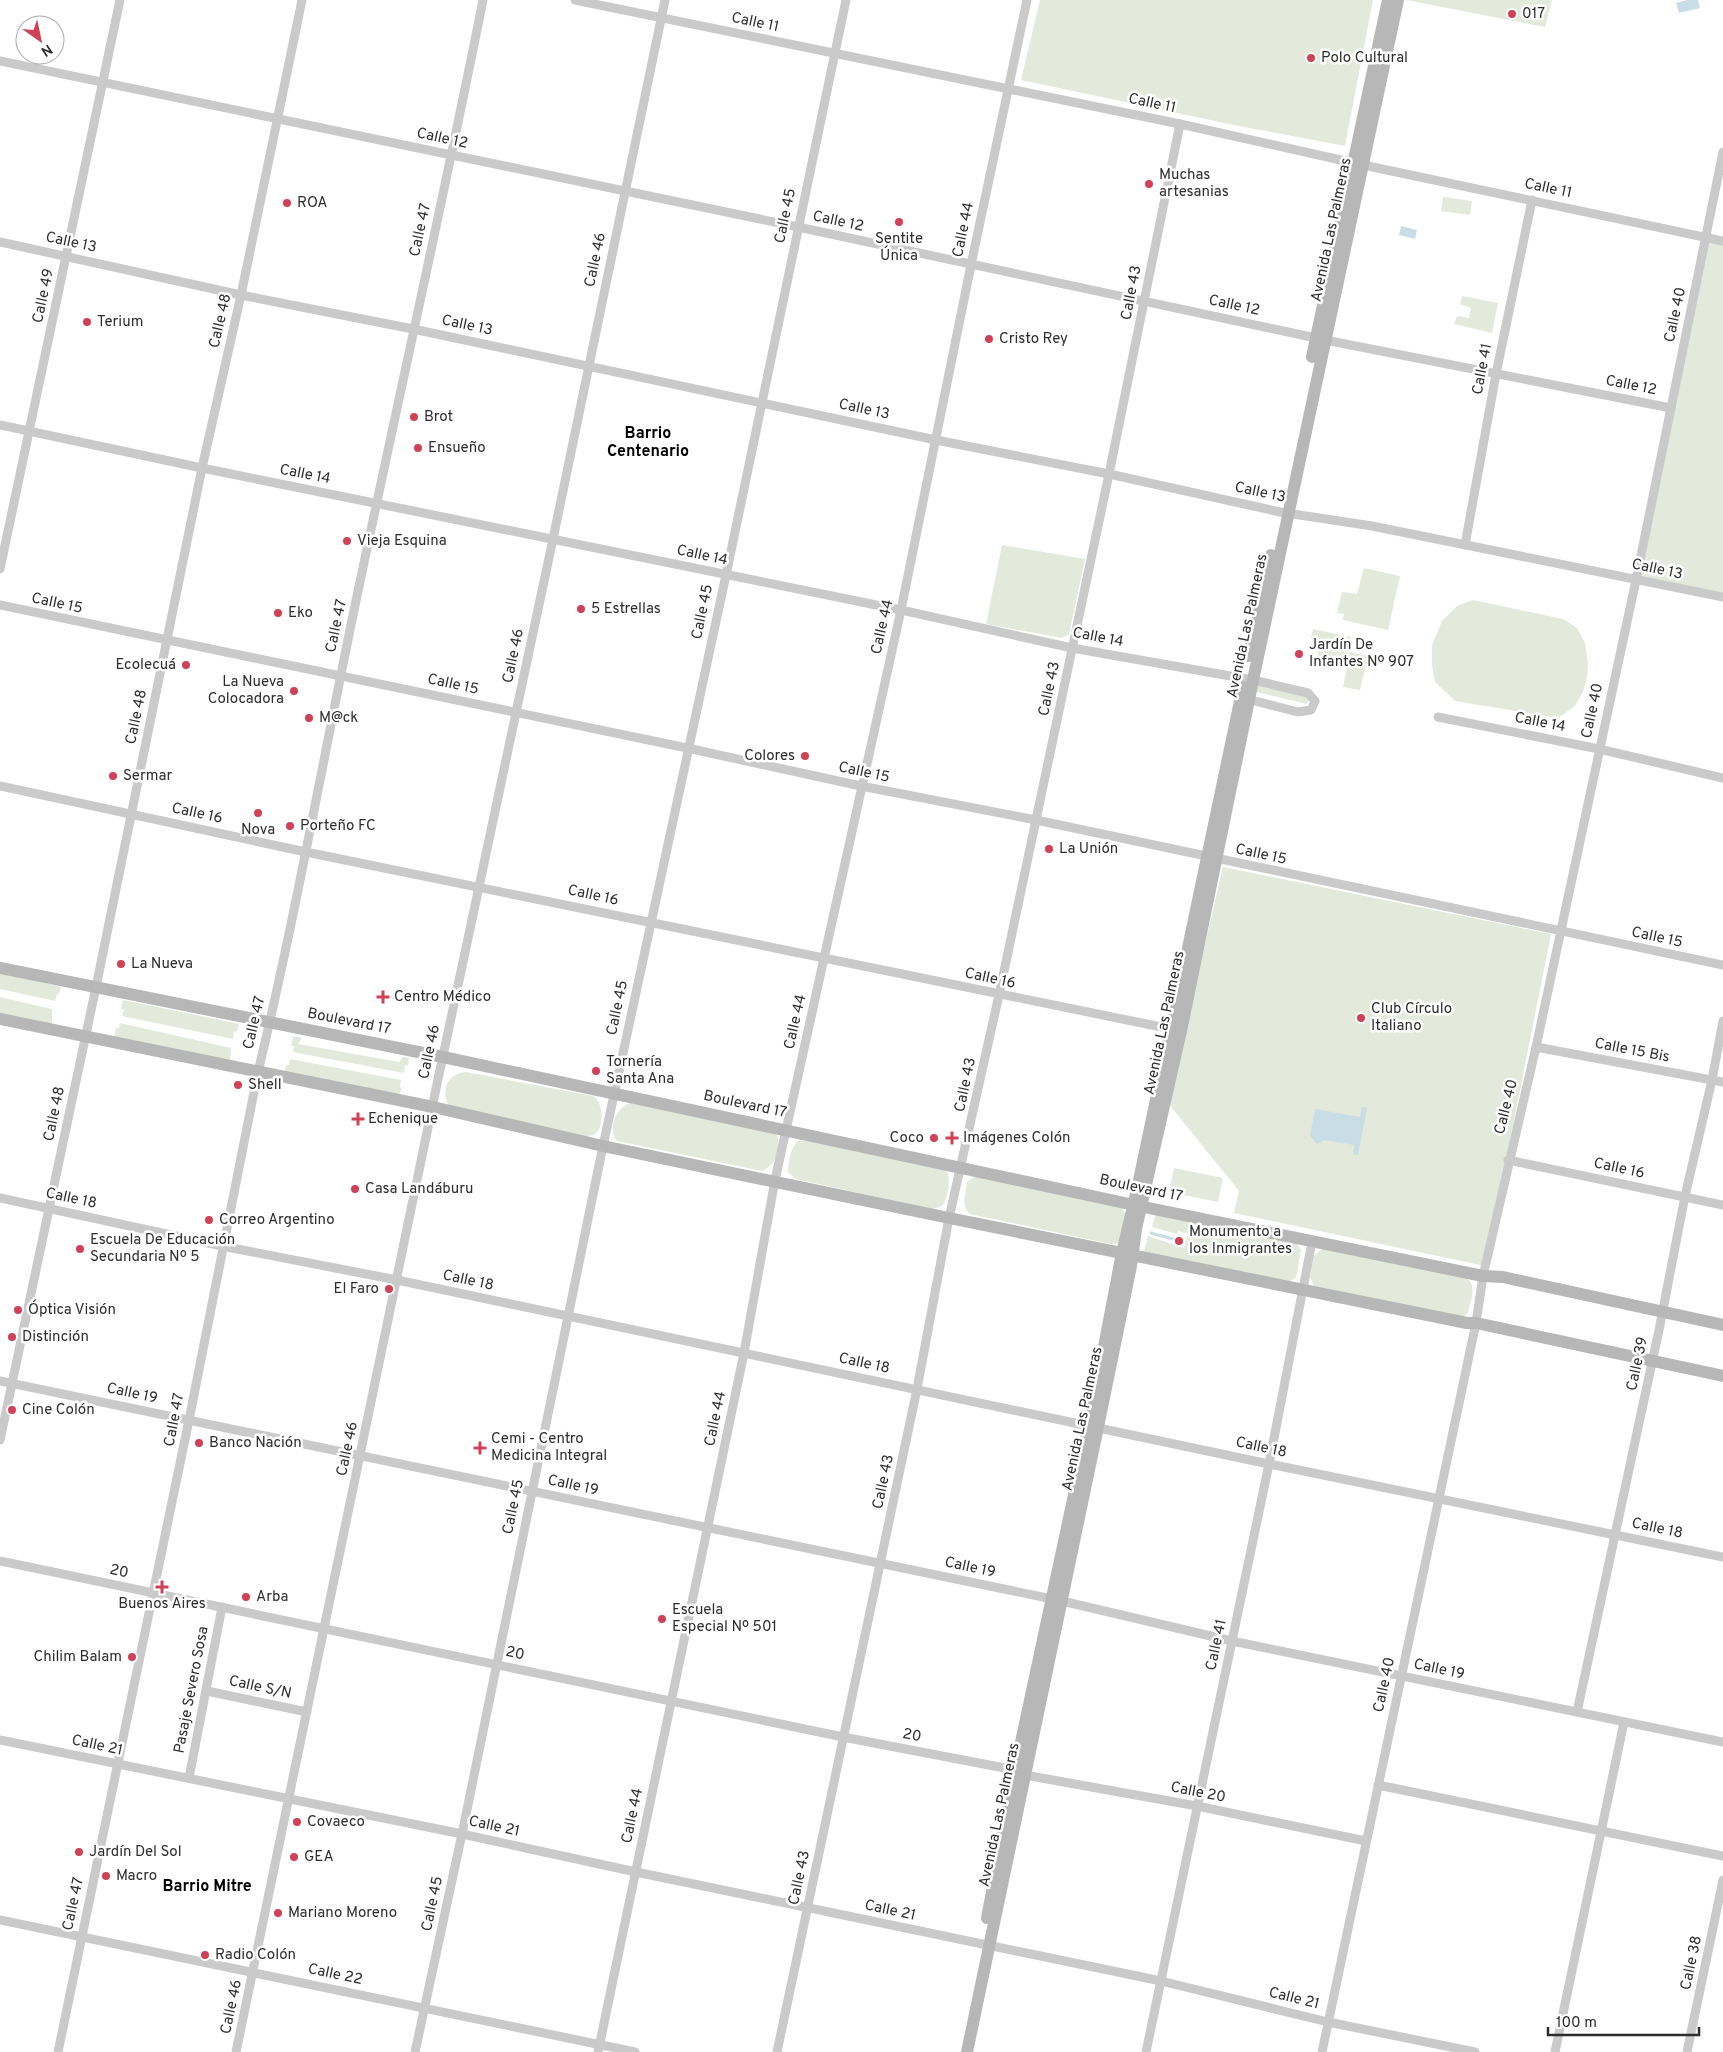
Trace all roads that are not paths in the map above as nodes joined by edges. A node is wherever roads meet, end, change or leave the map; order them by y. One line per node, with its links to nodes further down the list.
1 (120, 0): 13 (street, Calle 49)
2 (302, 0): 15 (street, Calle 48)
3 (483, 0): 18 (street, Calle 47)
4 (575, 0): 10 (street, Calle 11)
5 (665, 0): 10 (street, Calle 46)
6 (846, 0): 11 (street, Calle 45)
7 (1027, 0): 14 (street, Calle 44)
8 (1388, 0): 19 (main road, Avenida Las Palmeras)
9 (1398, 0): 19 (main road, Avenida Las Palmeras)
10 (662, 18): 11 (street, Calle 11); 20 (street, Calle 46)
11 (834, 54): 14 (street, Calle 11); 22 (street, Calle 45)
12 (0, 61): 13 (street, Calle 12)
13 (103, 83): 15 (street, Calle 12); 26 (street, Calle 49)
14 (1009, 88): 16 (street, Calle 11); 27 (street, Calle 44)
15 (277, 119): 18 (street, Calle 12); 28 (street, Calle 48)
16 (1180, 124): 19 (street, Calle 11); 29 (street, Calle 43)
17 (1723, 152): 23 (street, Calle 40)
18 (452, 155): 20 (street, Calle 12); 30 (street, Calle 47)
19 (1358, 164): 21 (street, Calle 11); 31 (main road, Avenida Las Palmeras)
20 (624, 191): 22 (street, Calle 12); 32 (street, Calle 46)
21 (1532, 200): 23 (street, Calle 11); 33 (street, Calle 41)
22 (798, 227): 27 (street, Calle 12); 34 (street, Calle 45)
23 (1706, 238): 24 (street, Calle 11); 35 (street, Calle 40)
24 (1723, 241)
25 (0, 242): 26 (street, Calle 13)
26 (66, 256): 28 (street, Calle 13); 37 (street, Calle 49)
27 (971, 265): 29 (street, Calle 12); 38 (street, Calle 44)
28 (241, 295): 30 (street, Calle 13); 39 (street, Calle 48)
29 (1145, 301): 31 (street, Calle 12); 40 (street, Calle 43)
30 (414, 329): 32 (street, Calle 13); 41 (street, Calle 47)
31 (1320, 339): 33 (street, Calle 12); 42 (main road, Avenida Las Palmeras)
32 (588, 365): 34 (street, Calle 13); 43 (street, Calle 46)
33 (1496, 374): 35 (street, Calle 12); 44 (street, Calle 41)
34 (762, 402): 38 (street, Calle 13); 46 (street, Calle 45)
35 (1671, 408): 47 (street, Calle 40)
36 (0, 425): 37 (street, Calle 14)
37 (30, 431): 39 (street, Calle 14); 45 (street, Calle 49)
38 (936, 440): 40 (street, Calle 13); 50 (street, Calle 44)
39 (202, 468): 41 (street, Calle 14); 51 (street, Calle 48)
40 (1109, 474): 42 (street, Calle 13); 52 (street, Calle 43)
41 (377, 503): 43 (street, Calle 14); 53 (street, Calle 47)
42 (1284, 512): 44 (street, Calle 13); 54 (main road, Avenida Las Palmeras)
43 (553, 539): 46 (street, Calle 14); 56 (street, Calle 46)
44 (1465, 545): 47 (street, Calle 13)
45 (0, 569)
46 (726, 575): 50 (street, Calle 14); 58 (street, Calle 45)
47 (1636, 580): 48 (street, Calle 13); 59 (street, Calle 40)
48 (1723, 598)
49 (0, 606): 51 (street, Calle 15)
50 (901, 610): 52 (street, Calle 14); 62 (street, Calle 44)
51 (168, 642): 53 (street, Calle 15); 63 (street, Calle 48)
52 (1072, 648): 54 (street, Calle 14); 64 (street, Calle 43)
53 (341, 675): 56 (street, Calle 15); 65 (street, Calle 47)
54 (1249, 680): 55 (main road, Avenida Las Palmeras); 55 (street, Calle 14)
55 (1245, 699): 66 (main road, Avenida Las Palmeras)
56 (516, 712): 58 (street, Calle 15); 67 (street, Calle 46)
57 (1438, 716): 59 (street, Calle 14)
58 (688, 748): 62 (street, Calle 15); 68 (street, Calle 45)
59 (1599, 749): 60 (street, Calle 14); 69 (street, Calle 40)
60 (1723, 778)
61 (0, 786): 63 (street, Calle 16)
62 (861, 786): 64 (street, Calle 15); 70 (street, Calle 44)
63 (131, 813): 65 (street, Calle 16); 73 (street, Calle 48)
64 (1036, 820): 66 (street, Calle 15); 74 (street, Calle 43)
65 (306, 852): 67 (street, Calle 16); 77 (street, Calle 47)
66 (1211, 858): 69 (street, Calle 15); 78 (main road, Avenida Las Palmeras)
67 (480, 886): 68 (street, Calle 16); 81 (street, Calle 46)
68 (650, 922): 70 (street, Calle 16); 85 (street, Calle 45)
69 (1560, 932): 71 (street, Calle 15); 80 (street, Calle 40)
70 (825, 958): 74 (street, Calle 16); 87 (street, Calle 44)
71 (1723, 965)
72 (0, 968): 73 (main road, Boulevard 17)
73 (96, 987): 77 (main road, Boulevard 17); 79 (street, Calle 48)
74 (999, 995): 78 (street, Calle 16); 90 (street, Calle 43)
75 (0, 1019): 79 (main road)
76 (1723, 1021): 83 (street, Calle 39)
77 (270, 1022): 81 (main road, Boulevard 17); 82 (street, Calle 47)
78 (1176, 1030): 95 (main road, Avenida Las Palmeras)
79 (85, 1036): 82 (main road); 96 (street, Calle 48)
80 (1536, 1047): 83 (street, Calle 15 Bis); 89 (street, Calle 40)
81 (443, 1058): 85 (main road, Boulevard 17); 86 (street, Calle 46)
82 (258, 1072): 86 (main road); 99 (street, Calle 47)
83 (1712, 1080): 84 (street, Calle 15 Bis); 92 (street, Calle 39)
84 (1723, 1082)
85 (614, 1094): 87 (main road, Boulevard 17); 88 (street, Calle 45)
86 (433, 1107): 88 (main road); 102 (street, Calle 46)
87 (786, 1130): 90 (main road, Boulevard 17); 91 (street, Calle 44)
88 (603, 1146): 91 (main road); 105 (street, Calle 45)
89 (1508, 1160): 92 (street, Calle 16); 101 (street, Calle 40)
90 (962, 1168): 95 (main road, Boulevard 17); 97 (street, Calle 43)
91 (775, 1180): 97 (main road); 108 (street, Calle 44)
92 (1685, 1196): 94 (street, Calle 16); 104 (street, Calle 39)
93 (0, 1198): 96 (street, Calle 18)
94 (1723, 1205)
95 (1138, 1206): 98 (main road, Boulevard 17); 100 (main road, Avenida Las Palmeras)
96 (49, 1208): 99 (street, Calle 18); 112 (street, Calle 48)
97 (949, 1218): 100 (main road); 113 (street, Calle 43)
98 (1312, 1242): 101 (main road, Boulevard 17); 103 (street, Calle 41)
99 (222, 1246): 102 (street, Calle 18); 114 (street, Calle 47)
100 (1127, 1254): 103 (main road); 115 (main road, Avenida Las Palmeras)
101 (1483, 1276): 104 (main road, Boulevard 17); 106 (street, Calle 40)
102 (397, 1280): 105 (street, Calle 18); 117 (street, Calle 46)
103 (1303, 1289): 106 (main road); 118 (street, Calle 41)
104 (1663, 1312): 107 (main road, Boulevard 17); 109 (street, Calle 39)
105 (568, 1316): 108 (street, Calle 18); 119 (street, Calle 45)
106 (1476, 1323): 109 (main road); 120 (street, Calle 40)
107 (1723, 1325)
108 (744, 1353): 113 (street, Calle 18); 121 (street, Calle 44)
109 (1652, 1362): 110 (main road); 122 (street, Calle 39)
110 (1723, 1376)
111 (0, 1381): 112 (street, Calle 19)
112 (12, 1383): 114 (street, Calle 19); 116 (street, Calle 48)
113 (917, 1389): 115 (street, Calle 18); 125 (street, Calle 43)
114 (189, 1420): 117 (street, Calle 19); 126 (street, Calle 47)
115 (1094, 1426): 118 (street, Calle 18); 127 (main road, Avenida Las Palmeras)
116 (0, 1440)
117 (361, 1456): 119 (street, Calle 19); 129 (street, Calle 46)
118 (1269, 1464): 120 (street, Calle 18); 130 (street, Calle 41)
119 (532, 1491): 121 (street, Calle 19); 131 (street, Calle 45)
120 (1438, 1498): 122 (street, Calle 18); 132 (street, Calle 40)
121 (707, 1528): 125 (street, Calle 19); 134 (street, Calle 44)
122 (1614, 1534): 123 (street, Calle 18); 136 (street, Calle 39)
123 (1723, 1557)
124 (0, 1561): 126 (street, 20)
125 (880, 1564): 127 (street, Calle 19); 138 (street, Calle 43)
126 (153, 1593): 128 (street, 20); 141 (street, Calle 47)
127 (1057, 1600): 130 (street, Calle 19); 142 (main road, Avenida Las Palmeras)
128 (222, 1607): 129 (street, 20); 133 (street, Pasaje Severo Sosa)
129 (324, 1629): 131 (street, 20); 135 (street, Calle 46)
130 (1232, 1641): 132 (street, Calle 19); 146 (street, Calle 41)
131 (496, 1664): 134 (street, 20); 148 (street, Calle 45)
132 (1401, 1676): 136 (street, Calle 19); 144 (street, Calle 40)
133 (207, 1691): 135 (street, Calle S/N); 143 (street, Pasaje Severo Sosa)
134 (671, 1701): 138 (street, 20); 151 (street, Calle 44)
135 (307, 1712): 145 (street, Calle 46)
136 (1577, 1712): 137 (street, Calle 19)
137 (1624, 1722): 140 (street, Calle 19); 147 (street)
138 (843, 1737): 142 (street, 20); 153 (street, Calle 43)
139 (0, 1740): 141 (street, Calle 21)
140 (1723, 1742)
141 (118, 1765): 143 (street, Calle 21); 156 (street, Calle 47)
142 (1020, 1773): 146 (street, Calle 20); 157 (main road, Avenida Las Palmeras)
143 (189, 1778): 145 (street, Calle 21)
144 (1378, 1785): 147 (street); 149 (street, Calle 40)
145 (288, 1798): 148 (street, Calle 21); 158 (street, Calle 46)
146 (1197, 1806): 149 (street, Calle 20); 159 (street, Calle 41)
147 (1601, 1831): 150 (street); 173 (street)
148 (462, 1834): 151 (street, Calle 21); 160 (street, Calle 45)
149 (1366, 1841): 161 (street, Calle 40)
150 (1723, 1856)
151 (636, 1872): 153 (street, Calle 21); 162 (street, Calle 44)
152 (1723, 1880): 155 (street, Calle 38)
153 (808, 1908): 157 (street, Calle 21); 167 (street, Calle 43)
154 (0, 1920): 156 (street, Calle 22)
155 (1719, 1920): 174 (street, Calle 38)
156 (82, 1937): 158 (street, Calle 22); 163 (street, Calle 47)
157 (986, 1945): 159 (street, Calle 21); 168 (main road, Avenida Las Palmeras); 169 (main road, Avenida Las Palmeras)
158 (253, 1972): 160 (street, Calle 22); 164 (street, Calle 46)
159 (1161, 1981): 161 (street, Calle 21); 170 (street, Calle 41)
160 (424, 2008): 162 (street, Calle 22); 165 (street, Calle 45)
161 (1328, 2022): 171 (street, Calle 40); 172 (street, Calle 21)
162 (599, 2048): 166 (street, Calle 22)
163 (58, 2052)
164 (236, 2052)
165 (415, 2052)
166 (635, 2052)
167 (777, 2052)
168 (958, 2052)
169 (967, 2052)
170 (1146, 2052)
171 (1322, 2052)
172 (1475, 2052)
173 (1555, 2052)
174 (1687, 2052)

